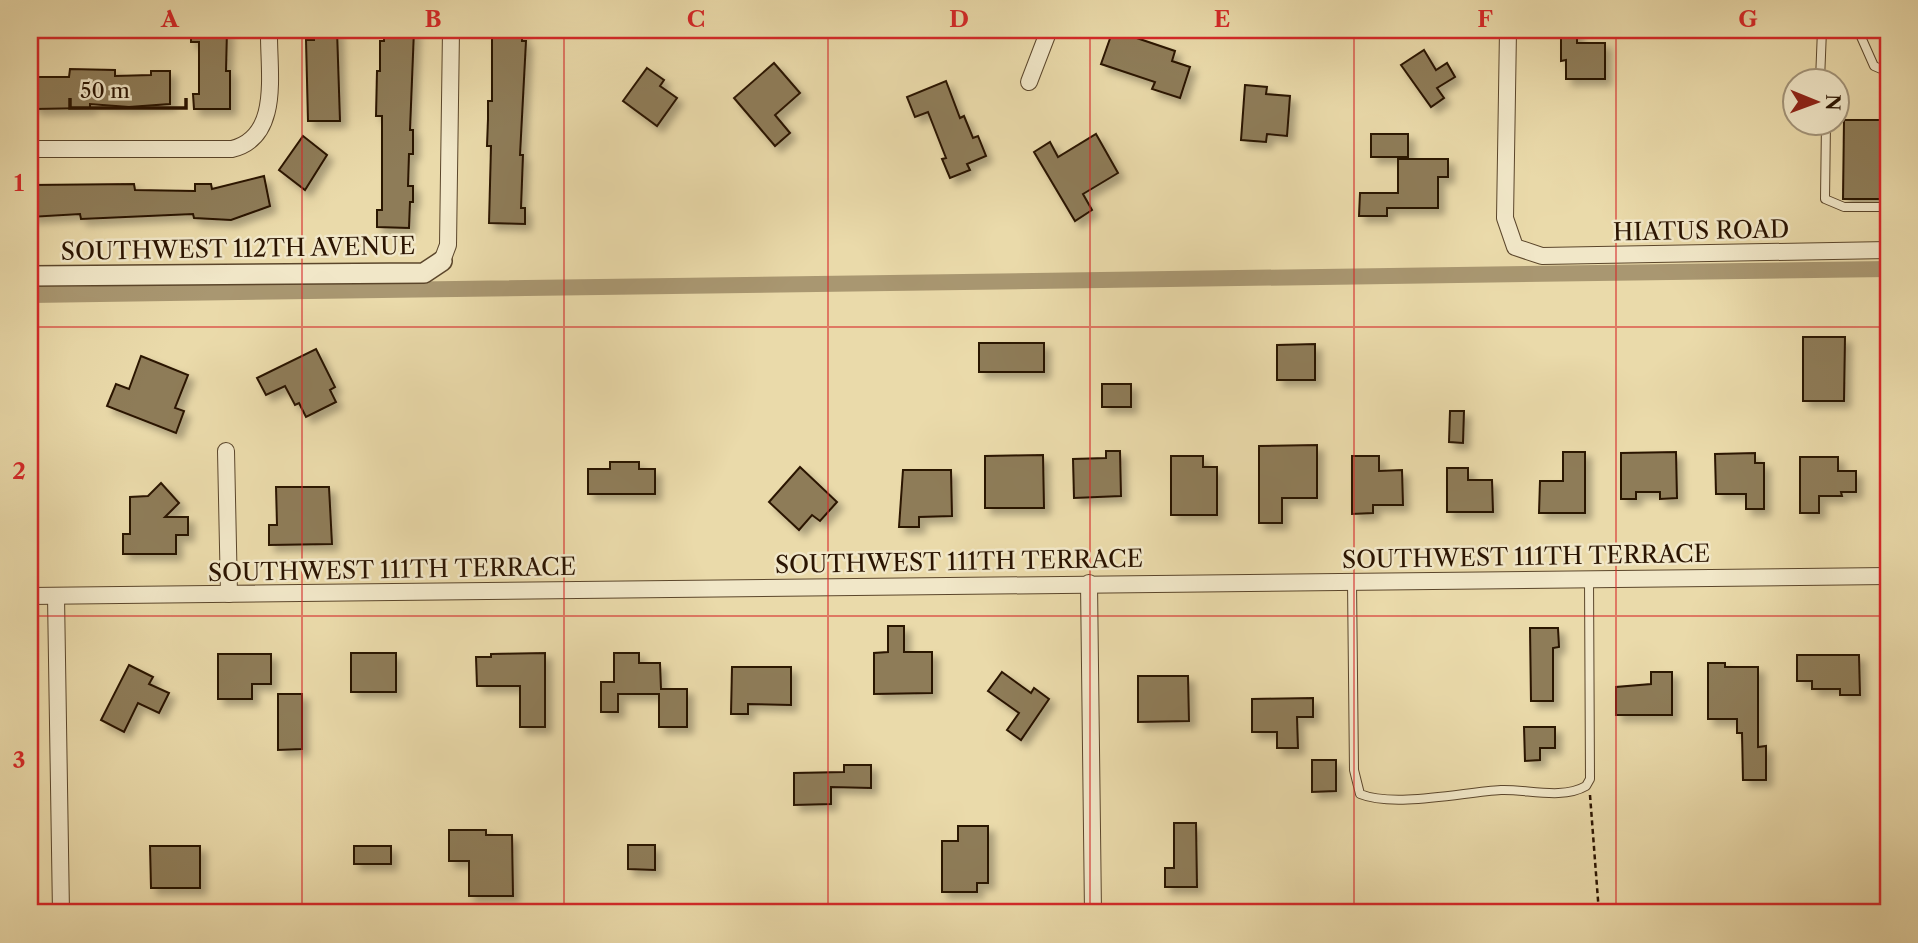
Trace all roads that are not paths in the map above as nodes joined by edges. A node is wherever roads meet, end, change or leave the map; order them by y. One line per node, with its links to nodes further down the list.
1 (269, 30): 11 (street)
2 (451, 30): 14 (street)
3 (1049, 30): 9 (street)
4 (1508, 30): 13 (street, HIATUS ROAD)
5 (1822, 30): 7 (lane)
6 (1858, 30): 8 (lane)
7 (1821, 66)
8 (1888, 72)
9 (1029, 82)
10 (1826, 136): 12 (lane)
11 (30, 149)
12 (1888, 207)
13 (1888, 250)
14 (442, 261): 15 (street, SOUTHWEST 112TH AVENUE)
15 (30, 276)
16 (226, 451): 21 (street)
17 (1888, 576): 18 (street, SOUTHWEST 111TH TERRACE)
18 (1589, 579): 19 (street, SOUTHWEST 111TH TERRACE); 19 (lane)
19 (1352, 582): 20 (street, SOUTHWEST 111TH TERRACE)
20 (1088, 583): 21 (street, SOUTHWEST 111TH TERRACE); 25 (street)
21 (229, 594): 23 (street, SOUTHWEST 111TH TERRACE)
22 (30, 596): 23 (street, SOUTHWEST 111TH TERRACE)
23 (56, 596): 24 (street)
24 (61, 913)
25 (1093, 913)

